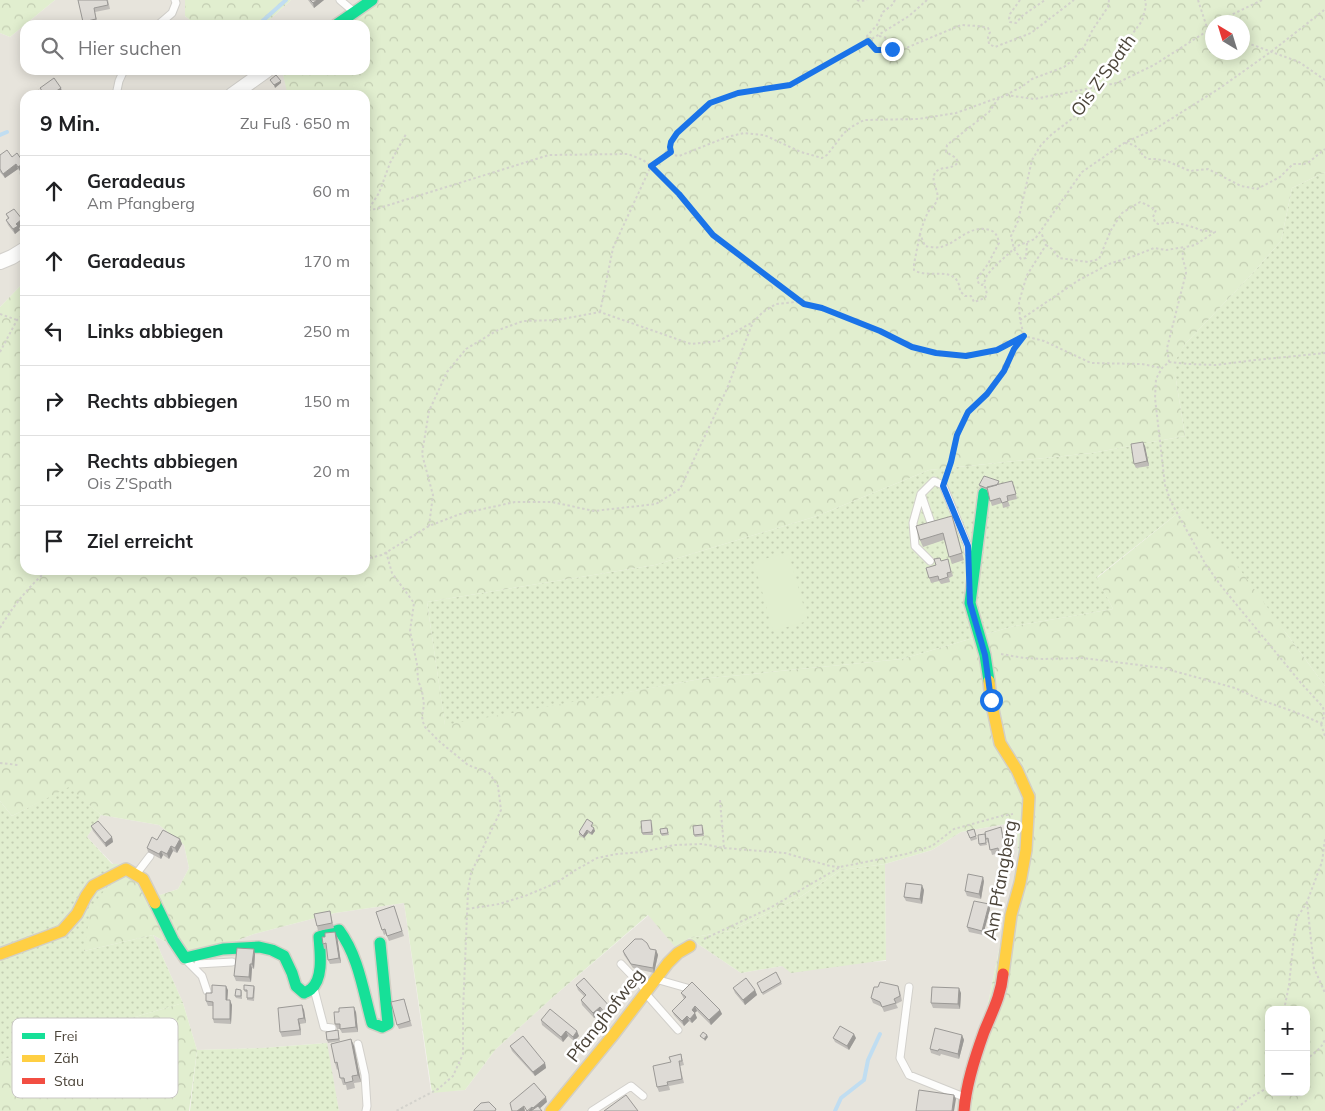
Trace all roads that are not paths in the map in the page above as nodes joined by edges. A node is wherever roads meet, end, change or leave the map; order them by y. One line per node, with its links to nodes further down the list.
1 (175, 0): 5 (lane)
2 (340, 0): 4 (lane)
3 (372, 0): 4 (street)
4 (354, 13): 6 (street)
5 (163, 20)
6 (344, 20)
7 (122, 75): 9 (lane)
8 (260, 75): 10 (street)
9 (117, 90)
10 (239, 90)
11 (20, 251): 12 (street)
12 (0, 262)
13 (984, 493): 17 (street, Am Pfangberg)
14 (921, 494): 15 (lane); 16 (lane); 17 (lane)
15 (931, 523)
16 (930, 562)
17 (970, 603): 36 (street, Am Pfangberg)
18 (150, 856): 19 (lane)
19 (136, 875): 22 (street); 23 (street)
20 (380, 943): 28 (street)
21 (690, 946): 26 (street, Pfanghofweg)
22 (0, 954)
23 (188, 961): 24 (lane); 28 (street); 30 (lane)
24 (232, 962)
25 (621, 964): 31 (lane)
26 (656, 979): 29 (lane); 31 (street, Pfanghofweg)
27 (908, 987): 36 (lane)
28 (313, 988): 32 (lane)
29 (687, 988)
30 (207, 991)
31 (646, 992): 33 (lane); 38 (street, Pfanghofweg)
32 (332, 1028)
33 (678, 1030)
34 (358, 1044): 37 (lane)
35 (643, 1096): 39 (lane)
36 (965, 1097): 40 (street, Am Pfangberg)
37 (366, 1111)
38 (551, 1111)
39 (592, 1111)
40 (964, 1111)

